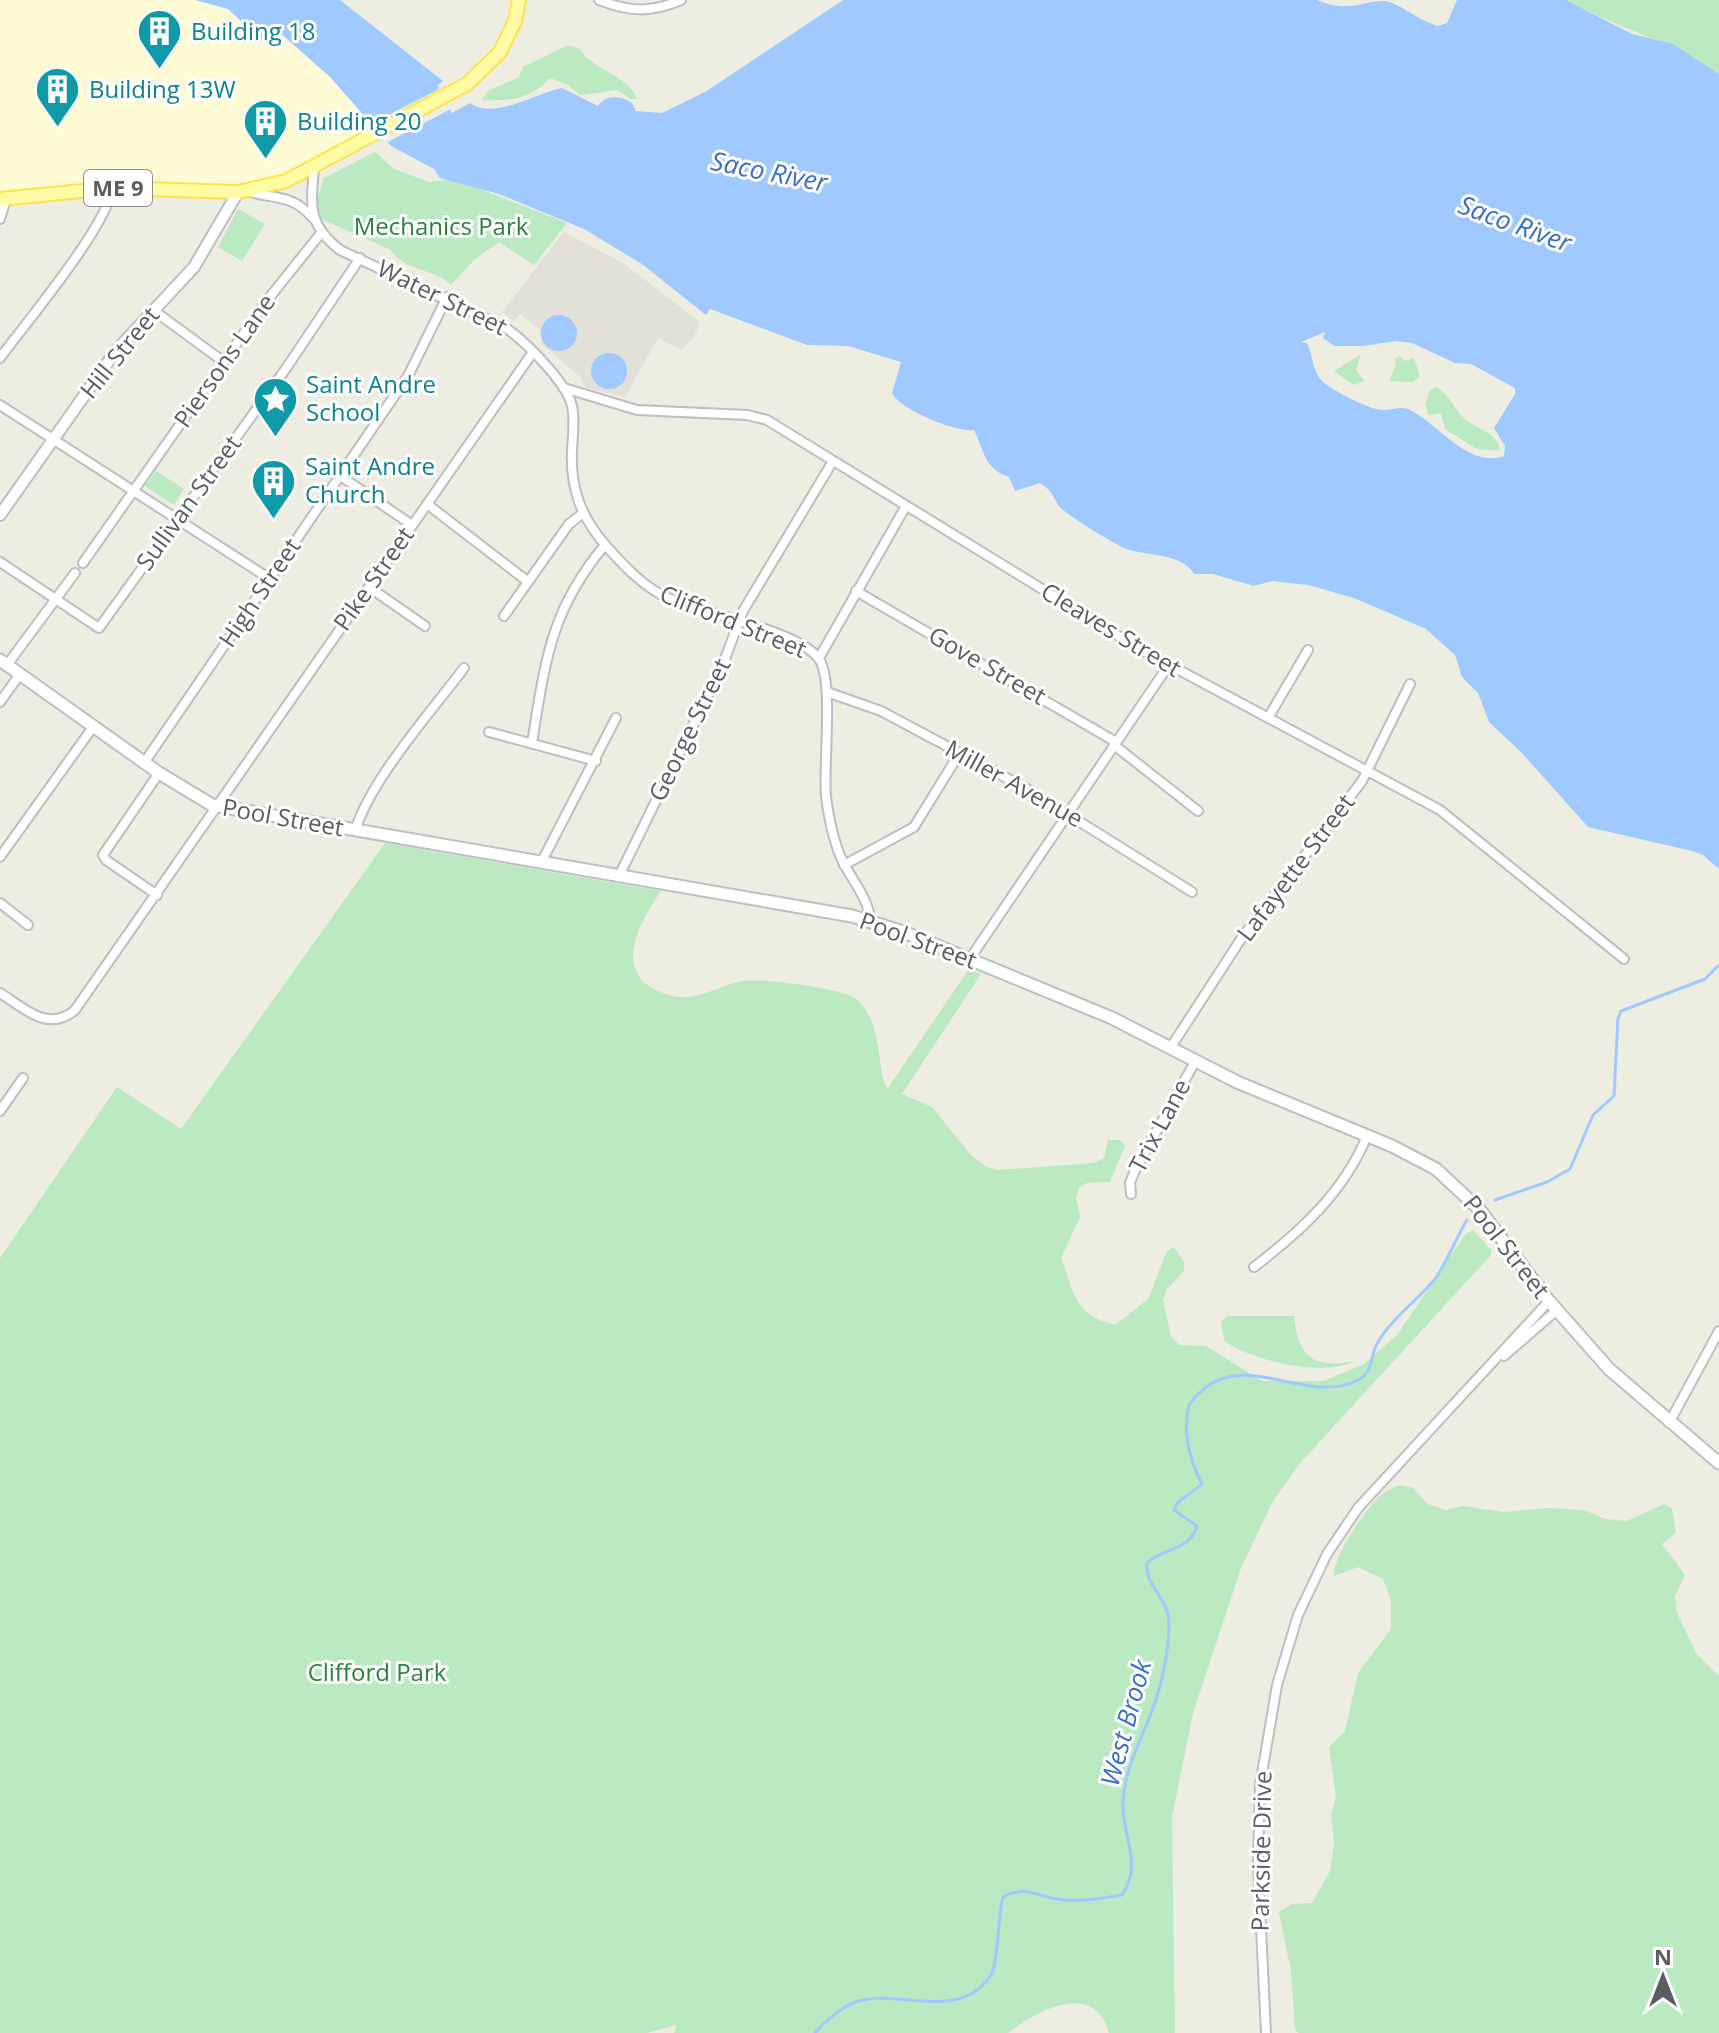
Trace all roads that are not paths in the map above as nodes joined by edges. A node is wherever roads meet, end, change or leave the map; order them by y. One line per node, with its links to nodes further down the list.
1 (519, 0): 4 (main road, ME 9)
2 (599, 0): 3 (street)
3 (681, 0)
4 (314, 167): 6 (main road, ME 9); 8 (street)
5 (112, 188): 6 (main road, ME 9); 7 (main road, ME 9); 15 (street)
6 (241, 191): 8 (street); 13 (street, Hill Street)
7 (3, 199): 9 (street)
8 (314, 218): 10 (street)
9 (0, 219)
10 (321, 233): 11 (street, Water Street); 16 (street, Piersons Lane)
11 (360, 258): 12 (street, Water Street); 27 (street, Sullivan Street)
12 (447, 297): 14 (street, Water Street); 21 (street, High Street)
13 (153, 310): 16 (street); 19 (street, Hill Street)
14 (533, 352): 17 (street, Water Street); 23 (street, Pike Street)
15 (0, 358)
16 (224, 362): 22 (street, Piersons Lane)
17 (564, 388): 20 (street, Cleaves Street); 25 (street, Clifford Street)
18 (0, 405): 19 (street)
19 (52, 441): 22 (street); 26 (street, Hill Street)
20 (833, 461): 24 (street, Cleaves Street); 39 (street, George Street)
21 (339, 475): 28 (street); 33 (street, High Street)
22 (133, 492): 27 (street); 31 (street, Piersons Lane)
23 (427, 504): 28 (street, Pike Street); 34 (street)
24 (906, 506): 36 (street); 44 (street, Cleaves Street)
25 (582, 514): 29 (street, Clifford Street); 34 (street)
26 (0, 515)
27 (176, 520): 33 (street); 37 (street, Sullivan Street)
28 (412, 525): 35 (street, Pike Street)
29 (605, 545): 39 (street, Clifford Street); 54 (street)
30 (0, 562): 37 (street)
31 (83, 563)
32 (75, 573): 37 (street)
33 (270, 579): 58 (street, High Street)
34 (527, 581): 38 (street)
35 (369, 587): 40 (street); 61 (street, Pike Street)
36 (856, 591): 42 (street); 55 (street, Gove Street)
37 (55, 599): 43 (street)
38 (504, 616)
39 (740, 621): 42 (street, Clifford Street); 68 (street, George Street)
40 (425, 626)
41 (1308, 650): 51 (street)
42 (819, 658): 48 (street, Clifford Street)
43 (4, 663): 46 (main road, Pool Street)
44 (1168, 666): 51 (street, Cleaves Street); 55 (street)
45 (464, 668): 64 (street)
46 (20, 674): 49 (street); 52 (main road, Pool Street)
47 (1410, 684): 59 (street, Lafayette Street)
48 (827, 692): 56 (street, Miller Avenue); 67 (street, Clifford Street)
49 (0, 702)
50 (616, 718): 57 (street)
51 (1268, 718): 59 (street, Cleaves Street)
52 (93, 727): 58 (main road, Pool Street); 65 (street)
53 (489, 732): 54 (street)
54 (532, 743): 57 (street)
55 (1115, 743): 62 (street); 63 (street, Gove Street)
56 (959, 754): 62 (street, Miller Avenue); 67 (street)
57 (596, 761): 66 (street)
58 (144, 763): 60 (main road, Pool Street)
59 (1366, 770): 74 (street, Cleaves Street); 77 (street, Lafayette Street)
60 (159, 773): 61 (main road, Pool Street); 70 (street)
61 (215, 806): 64 (main road, Pool Street); 70 (street, Pike Street)
62 (1068, 811): 69 (street, Miller Avenue); 75 (street)
63 (1198, 811)
64 (355, 831): 66 (main road, Pool Street)
65 (0, 857)
66 (541, 863): 68 (main road, Pool Street)
67 (844, 865): 72 (street, Clifford Street)
68 (619, 876): 72 (main road, Pool Street)
69 (1192, 892)
70 (157, 895): 76 (street, Pike Street)
71 (0, 903): 73 (street)
72 (870, 921): 75 (main road, Pool Street)
73 (28, 925)
74 (1624, 959)
75 (969, 960): 77 (main road, Pool Street)
76 (0, 993)
77 (1171, 1047): 78 (main road, Pool Street)
78 (1196, 1060): 81 (main road, Pool Street); 82 (street, Trix Lane)
79 (23, 1078): 80 (street)
80 (0, 1111)
81 (1367, 1136): 83 (street); 84 (main road, Pool Street)
82 (1131, 1194)
83 (1254, 1267)
84 (1553, 1306): 86 (main road, Pool Street); 88 (street, Parkside Drive)
85 (1719, 1331): 86 (street)
86 (1669, 1423): 87 (main road, Pool Street)
87 (1719, 1463)
88 (1266, 2033)

